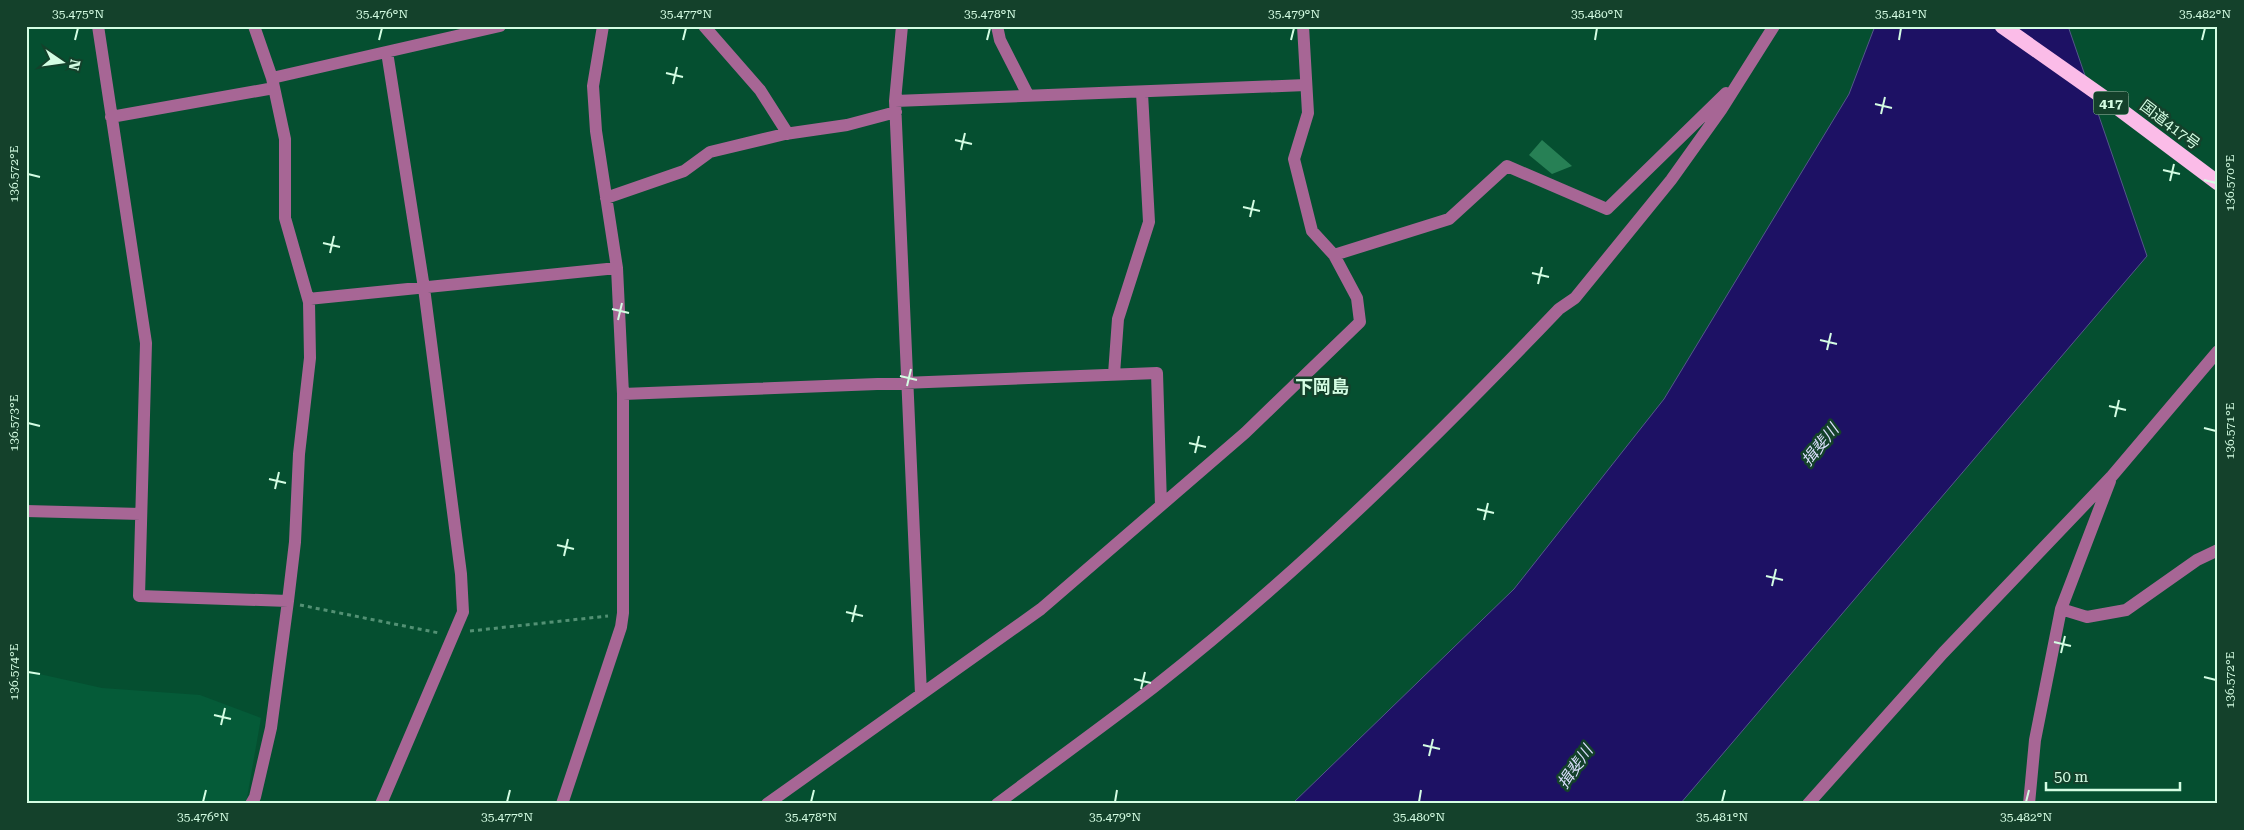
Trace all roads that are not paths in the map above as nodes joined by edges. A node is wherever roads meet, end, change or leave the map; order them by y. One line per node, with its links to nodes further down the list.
1 (98, 26): 18 (street)
2 (254, 26): 13 (street)
3 (500, 26): 11 (street)
4 (603, 26): 21 (street)
5 (704, 26): 19 (street)
6 (902, 26): 17 (street)
7 (997, 26): 16 (street)
8 (1304, 26): 14 (street)
9 (1774, 26): 12 (street)
10 (2002, 26): 20 (highway, 国道417号 / 417)
11 (387, 52): 13 (street); 24 (street)
12 (1739, 80): 22 (street); 42 (street)
13 (273, 83): 18 (street); 25 (street)
14 (1306, 85): 15 (street); 22 (street)
15 (1142, 92): 16 (street); 27 (street)
16 (1028, 95): 17 (street)
17 (896, 107): 19 (street); 28 (street)
18 (111, 117): 33 (street)
19 (788, 134): 21 (street)
20 (2218, 184)
21 (606, 198): 23 (street)
22 (1334, 254): 31 (street)
23 (616, 268): 24 (street); 29 (street)
24 (424, 288): 25 (street); 39 (street)
25 (308, 299): 35 (street)
26 (2218, 351): 30 (street)
27 (1114, 374): 28 (street); 31 (street)
28 (907, 382): 29 (street); 37 (street)
29 (623, 394): 40 (street)
30 (2112, 476): 36 (street); 43 (street)
31 (1162, 505): 37 (street)
32 (26, 511): 33 (street)
33 (141, 514): 35 (street)
34 (2218, 550): 36 (street)
35 (288, 601): 38 (street)
36 (2062, 609): 44 (street)
37 (921, 694): 41 (street)
38 (251, 804)
39 (381, 804)
40 (562, 804)
41 (767, 804)
42 (997, 804)
43 (1808, 804)
44 (2030, 804)

